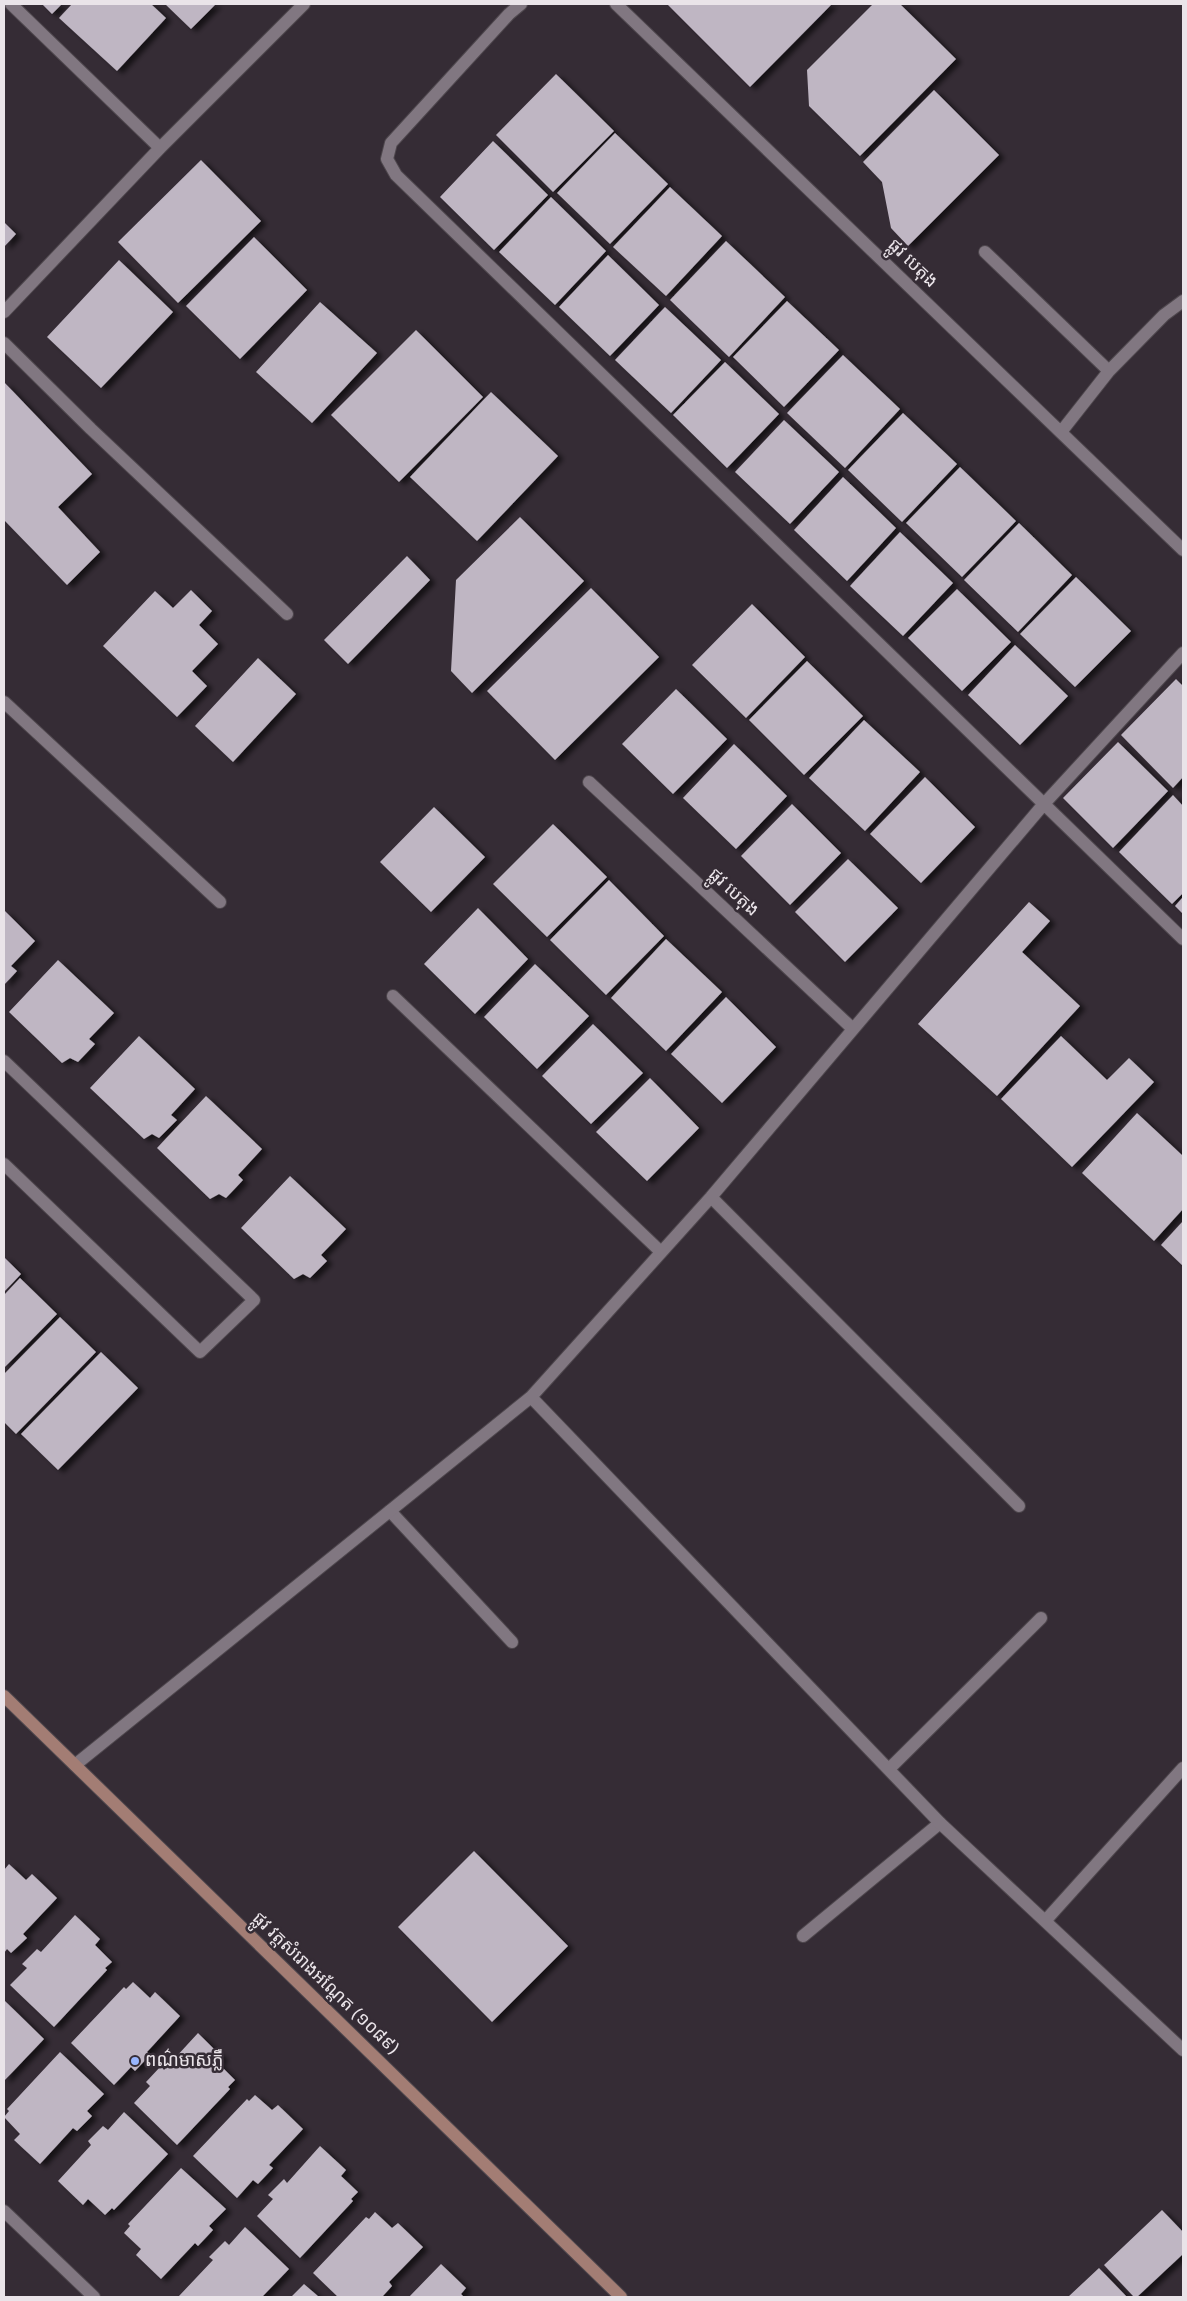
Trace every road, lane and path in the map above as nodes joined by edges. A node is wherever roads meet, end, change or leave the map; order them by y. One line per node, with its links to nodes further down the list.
1 (11, 4): 7 (street)
2 (304, 4): 7 (street)
3 (500, 4): 6 (street)
4 (521, 4): 6 (street)
5 (616, 4): 13 (street, ផ្លូវ បេតុង)
6 (509, 14): 19 (street)
7 (160, 148): 10 (street)
8 (985, 252): 12 (street)
9 (1183, 300): 12 (street)
10 (4, 312)
11 (4, 343): 15 (street)
12 (1109, 370): 13 (street)
13 (1061, 432): 14 (street, ផ្លូវ បេតុង)
14 (1183, 550)
15 (287, 614)
16 (1183, 653): 19 (street)
17 (4, 702): 20 (street)
18 (589, 782): 23 (street, ផ្លូវ បេតុង)
19 (1043, 805): 21 (street); 23 (street)
20 (220, 902)
21 (1183, 940)
22 (393, 996): 27 (street)
23 (853, 1029): 26 (street)
24 (4, 1061): 25 (street)
25 (4, 1164)
26 (711, 1197): 27 (street); 29 (street)
27 (661, 1252): 28 (street)
28 (531, 1397): 30 (street); 36 (street)
29 (1019, 1506)
30 (390, 1511): 32 (street); 34 (street)
31 (1041, 1618): 36 (street)
32 (512, 1642)
33 (4, 1696): 34 (main road, ផ្លូវ វត្តសំរោងអណ្ដែត (១០៨៩))
34 (74, 1765): 43 (main road, ផ្លូវ វត្តសំរោងអណ្ដែត (១០៨៩))
35 (1183, 1768): 38 (street)
36 (889, 1769): 37 (street)
37 (940, 1823): 38 (street); 39 (street)
38 (1046, 1920): 40 (street)
39 (802, 1936)
40 (1183, 2050)
41 (4, 2211): 42 (street)
42 (94, 2297)
43 (621, 2297)

